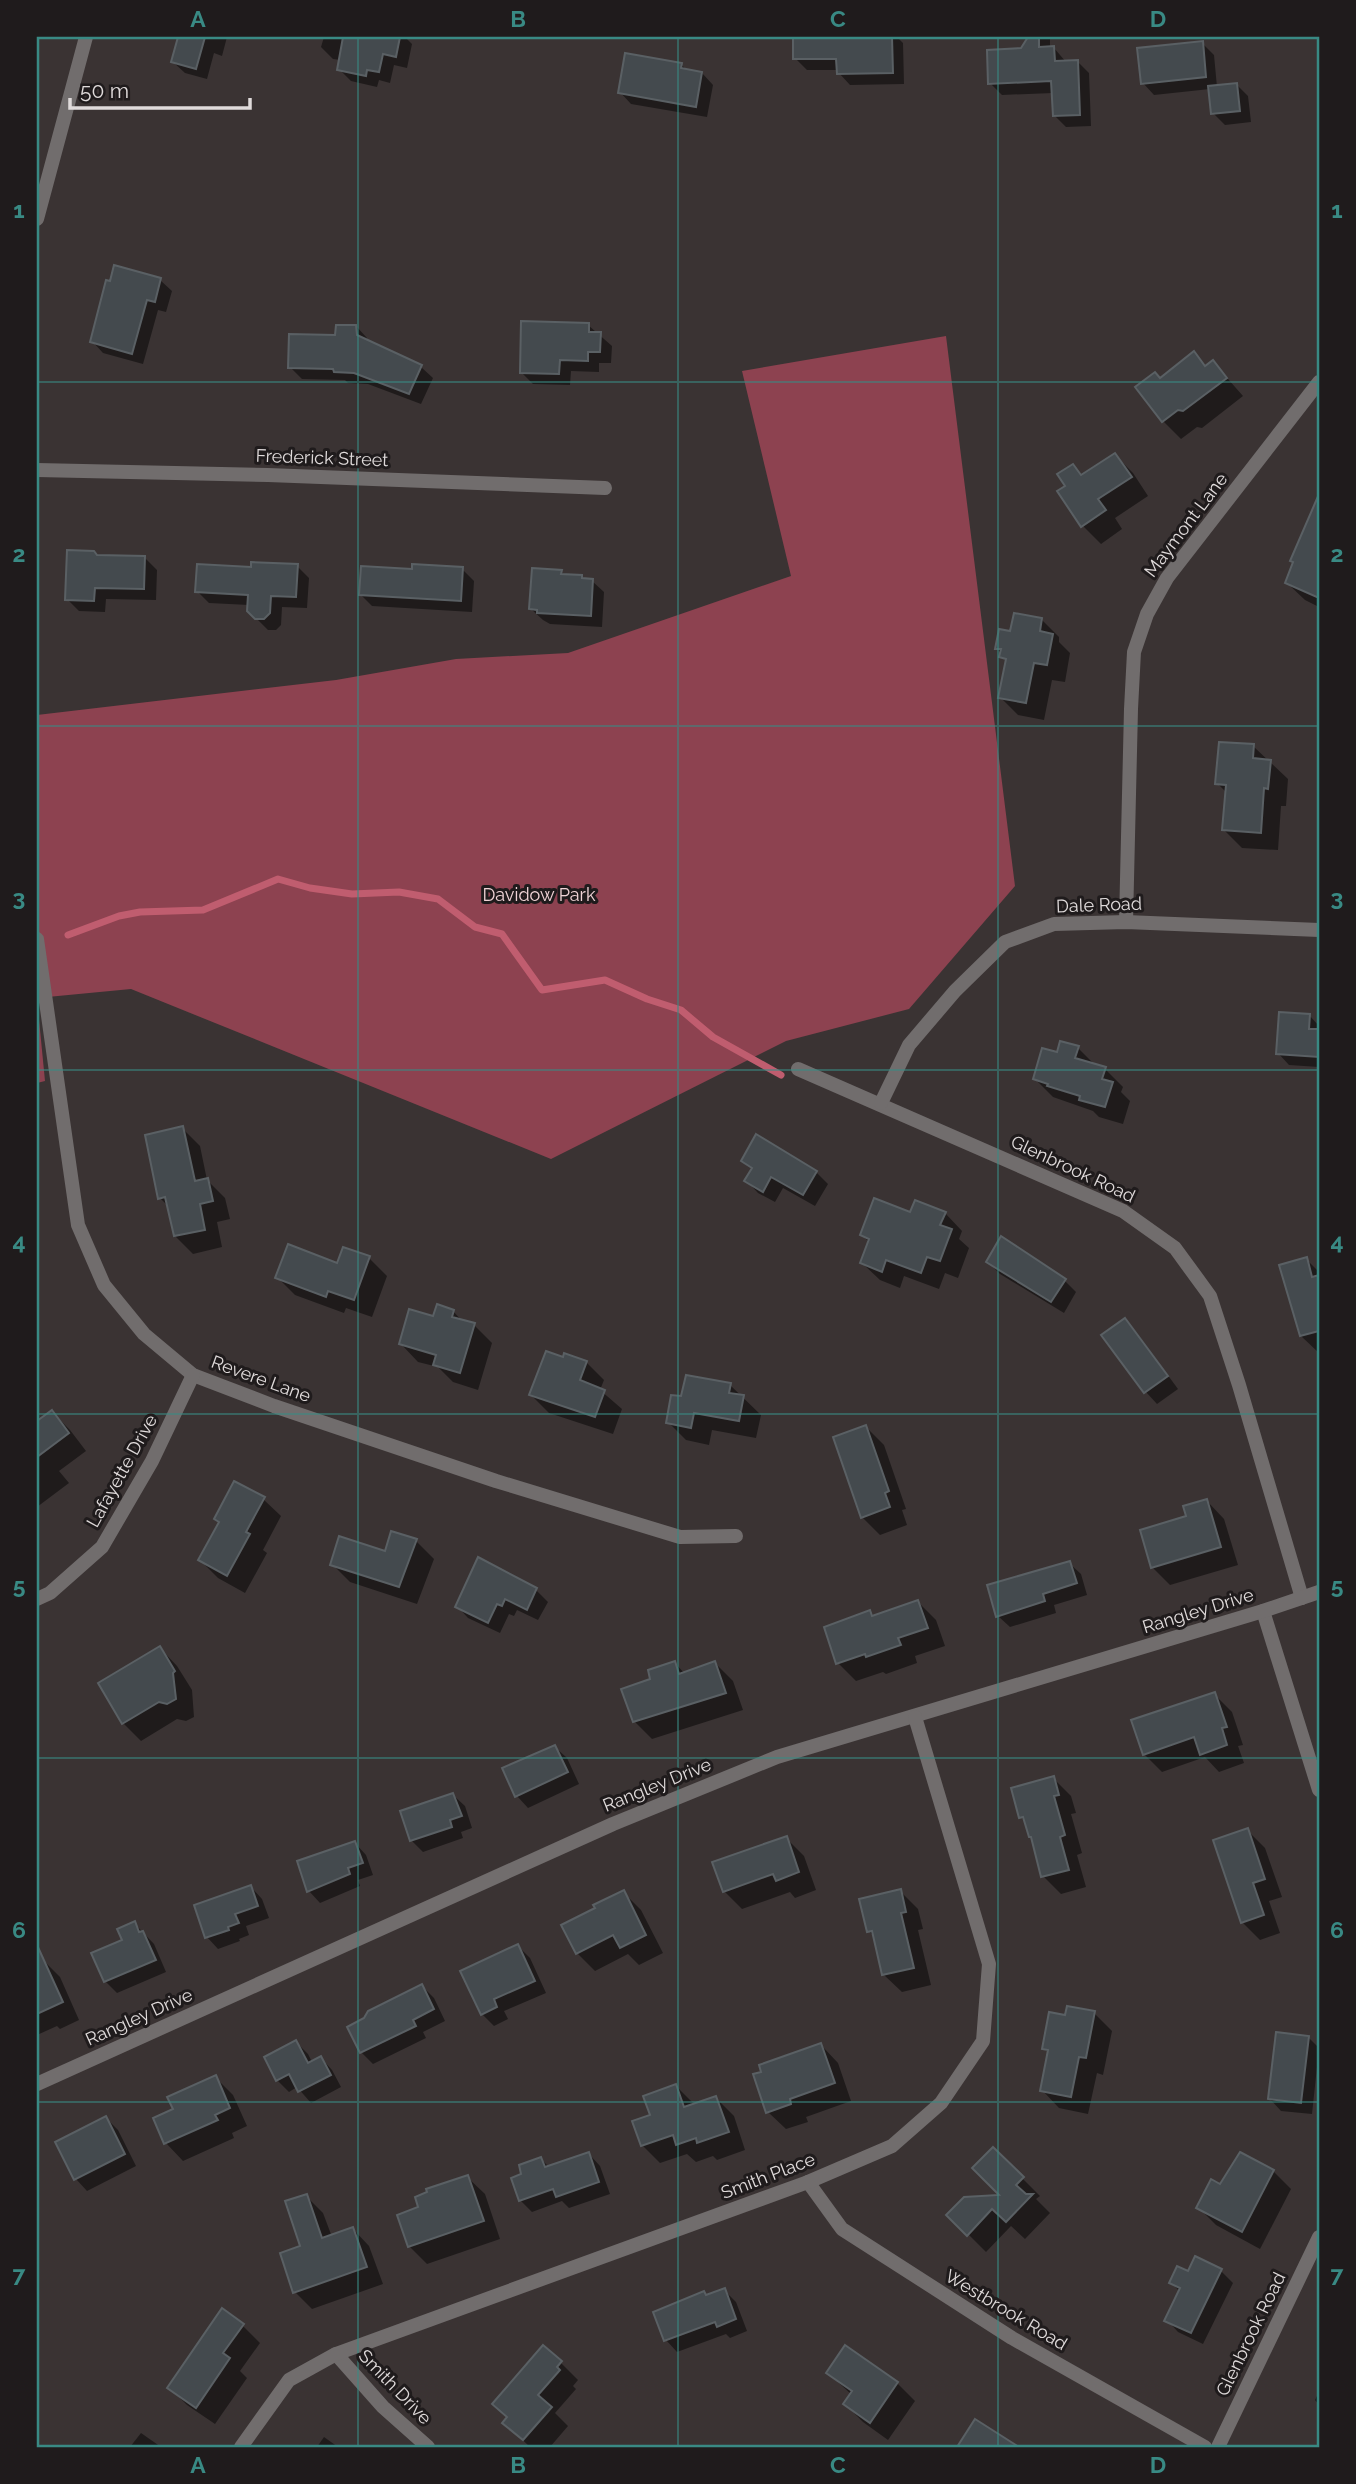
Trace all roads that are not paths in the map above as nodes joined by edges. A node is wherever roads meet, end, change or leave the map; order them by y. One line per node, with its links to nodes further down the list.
1 (86, 37): 2 (street)
2 (37, 219)
3 (1319, 382): 6 (street, Maymont Lane)
4 (37, 470): 5 (street, Frederick Street)
5 (605, 488)
6 (1126, 922): 7 (street, Dale Road); 10 (street, Dale Road)
7 (1319, 930)
8 (37, 939): 11 (street, Revere Lane)
9 (798, 1069): 10 (street, Glenbrook Road)
10 (881, 1103): 14 (street, Glenbrook Road)
11 (193, 1375): 12 (street, Revere Lane); 15 (street, Lafayette Drive)
12 (736, 1536)
13 (1319, 1592): 14 (street, Rangley Drive)
14 (1302, 1598): 16 (street, Rangley Drive)
15 (37, 1599)
16 (1263, 1612): 17 (street, Rangley Drive); 18 (street)
17 (915, 1717): 19 (street, Rangley Drive); 20 (street, Smith Place)
18 (1319, 1790)
19 (37, 2084)
20 (808, 2182): 22 (street, Smith Place); 25 (street, Westbrook Road)
21 (1319, 2237): 26 (street, Glenbrook Road)
22 (336, 2354): 23 (street, Smith Place); 24 (street, Smith Drive)
23 (241, 2447)
24 (428, 2447)
25 (1205, 2447)
26 (1218, 2447)

